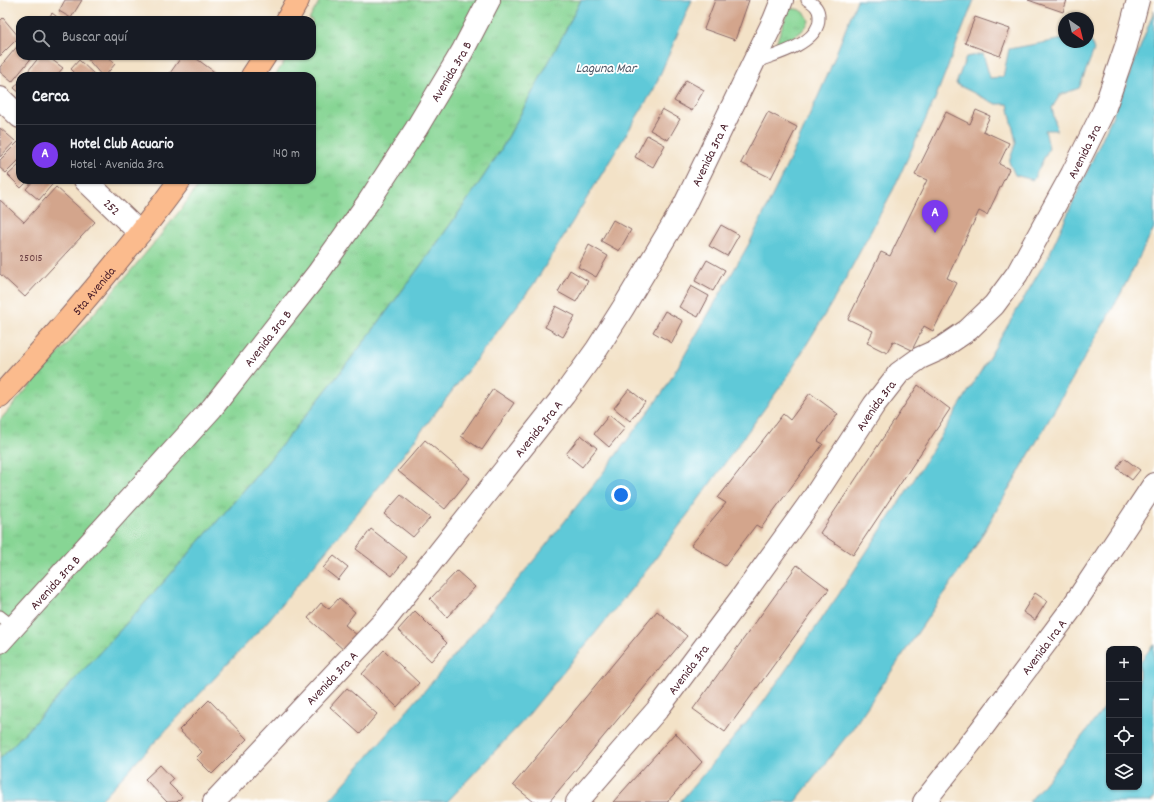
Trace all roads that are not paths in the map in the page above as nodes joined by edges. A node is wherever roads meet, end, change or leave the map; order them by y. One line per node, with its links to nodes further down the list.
1 (298, 0): 6 (highway)
2 (489, 0): 17 (street, Avenida 3ra B)
3 (782, 0): 8 (street, Avenida 3ra A)
4 (807, 0): 8 (lane)
5 (1138, 0): 19 (street, Avenida 3ra)
6 (289, 16)
7 (262, 60): 9 (highway)
8 (751, 64): 18 (street, Avenida 3ra A)
9 (255, 72)
10 (0, 98): 11 (street)
11 (16, 113)
12 (89, 184): 14 (street, 252)
13 (177, 184): 14 (highway, 5ta Avenida)
14 (140, 233): 15 (highway, 5ta Avenida)
15 (0, 396)
16 (1154, 484): 20 (street, Avenida 1ra A)
17 (4, 629)
18 (214, 802)
19 (577, 802)
20 (924, 802)

